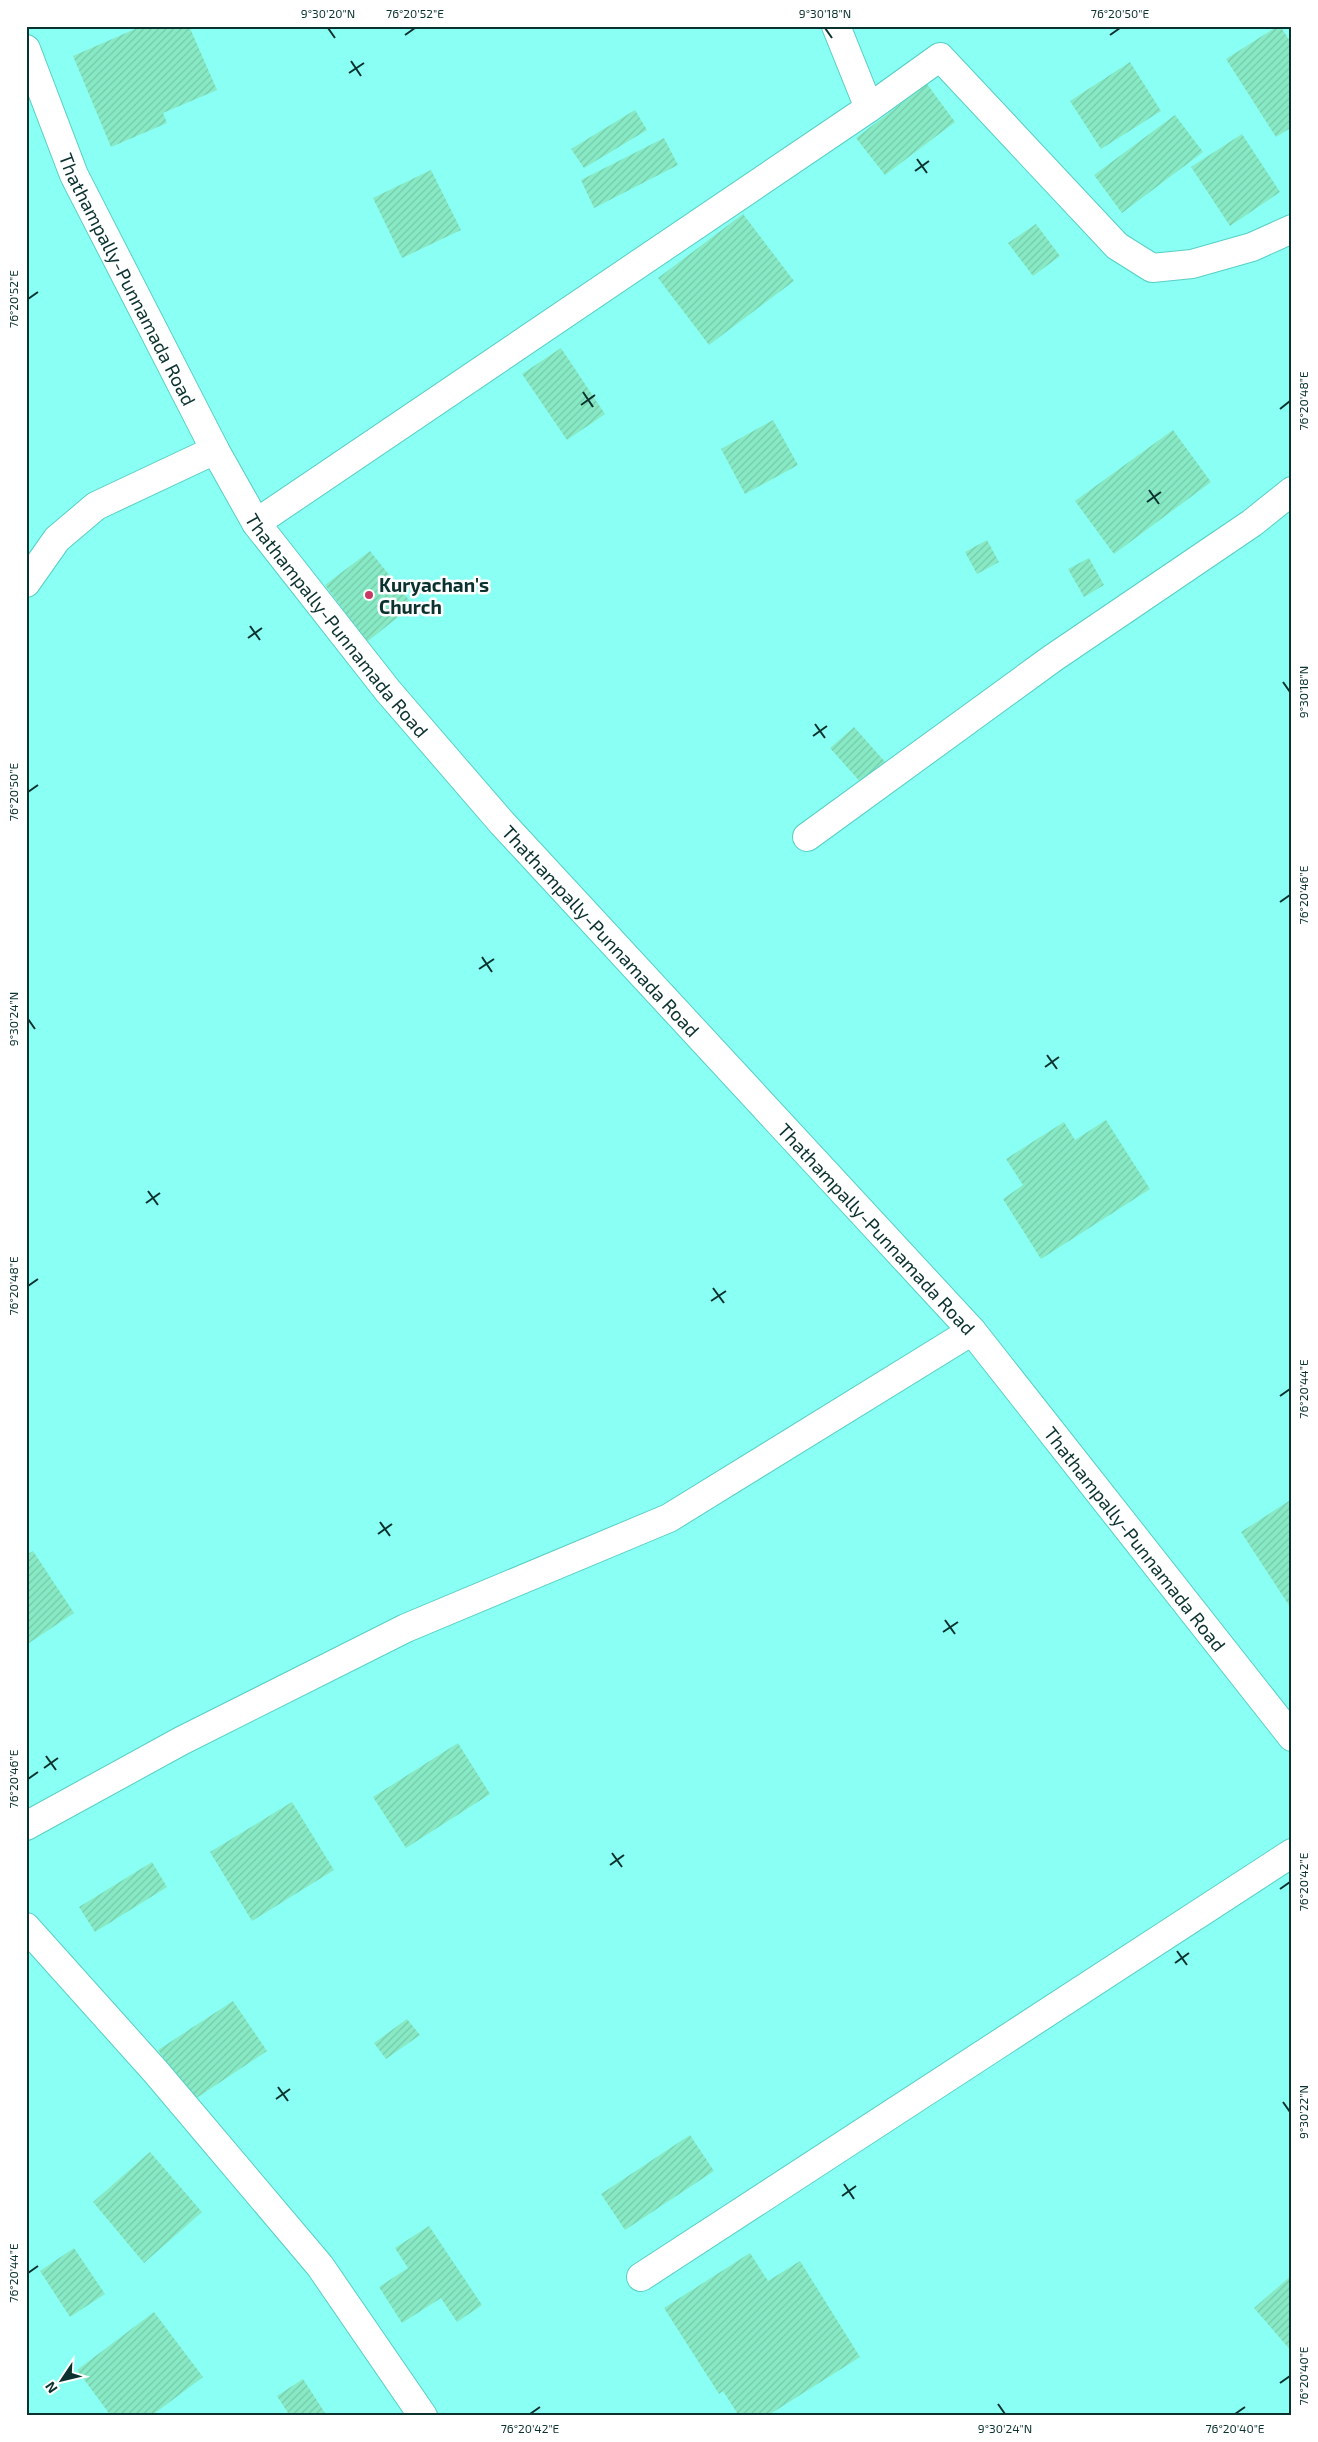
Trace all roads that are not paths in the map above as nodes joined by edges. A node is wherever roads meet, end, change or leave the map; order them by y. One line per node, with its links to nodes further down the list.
1 (836, 26): 3 (street)
2 (26, 49): 5 (street, Thathampally-Punnamada Road)
3 (868, 108): 4 (street); 7 (street)
4 (1292, 229)
5 (215, 450): 7 (street, Thathampally-Punnamada Road); 8 (street)
6 (1292, 491): 9 (street)
7 (256, 523): 10 (street, Thathampally-Punnamada Road)
8 (26, 584)
9 (807, 836)
10 (972, 1331): 11 (street, Thathampally-Punnamada Road); 12 (street)
11 (1292, 1737)
12 (26, 1826)
13 (1292, 1853): 15 (street)
14 (26, 1927): 16 (street)
15 (640, 2277)
16 (423, 2416)

